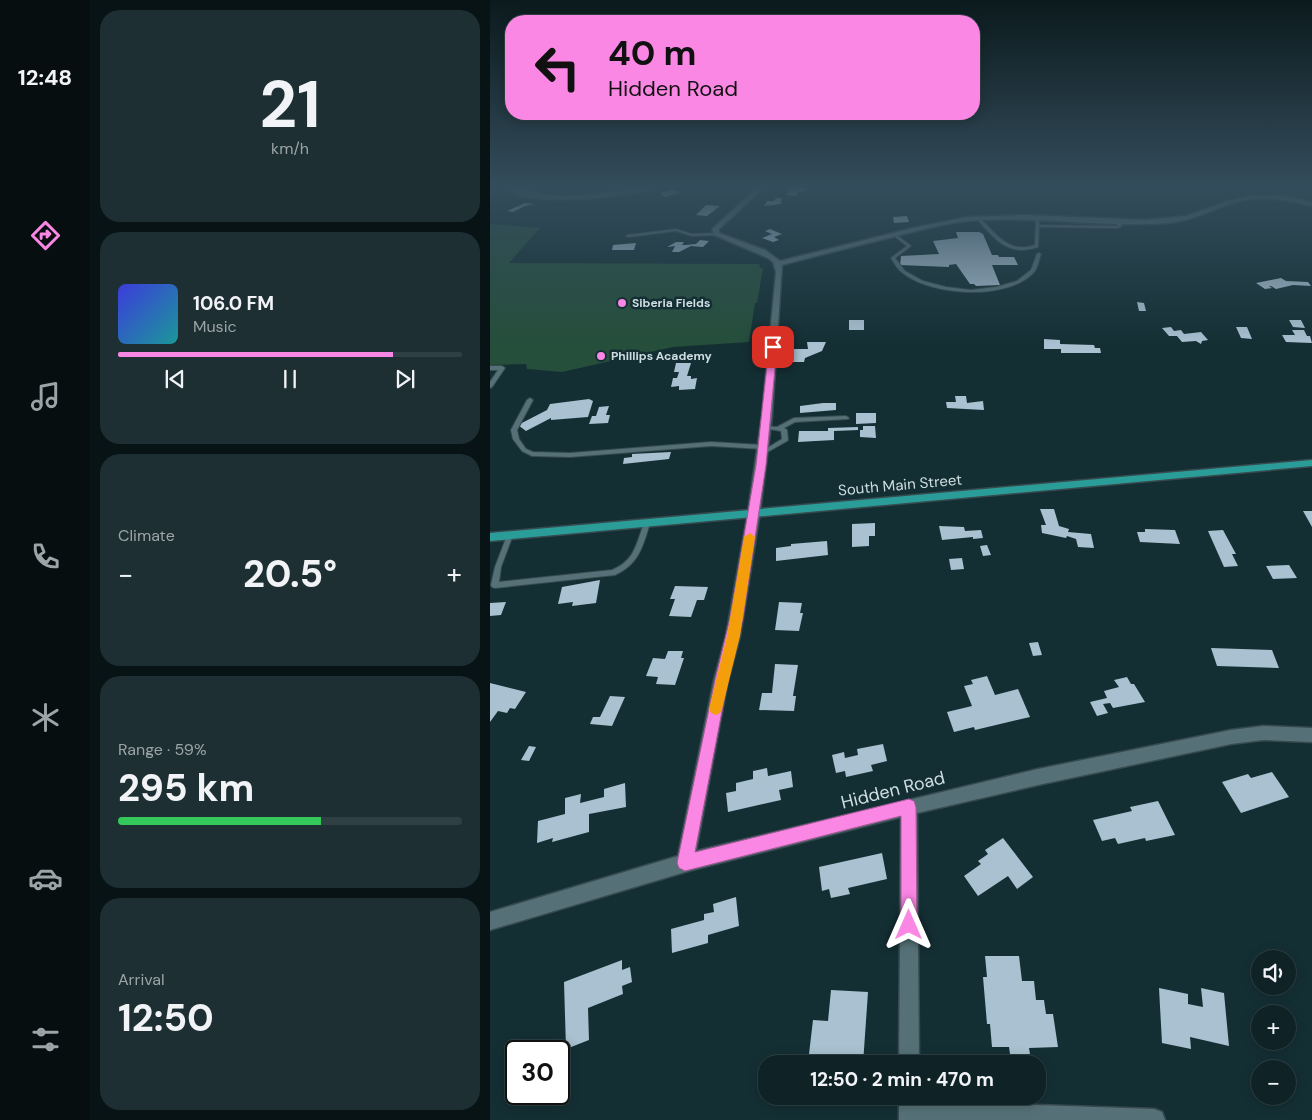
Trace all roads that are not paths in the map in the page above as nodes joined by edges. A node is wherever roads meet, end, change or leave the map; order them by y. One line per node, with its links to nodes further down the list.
1 (732, 240): 7 (street)
2 (870, 240): 7 (street)
3 (902, 240): 6 (lane)
4 (1000, 240): 5 (lane)
5 (1036, 240)
6 (1040, 254)
7 (778, 264): 12 (street)
8 (490, 368): 9 (lane)
9 (490, 386)
10 (530, 400): 14 (lane)
11 (846, 418): 13 (lane)
12 (765, 427): 13 (lane); 14 (street)
13 (778, 429): 14 (lane)
14 (763, 450): 16 (street)
15 (1312, 463): 16 (main road, South Main Street)
16 (754, 512): 17 (main road, South Main Street); 22 (street)
17 (647, 523): 18 (main road, South Main Street); 18 (lane)
18 (510, 535): 19 (main road, South Main Street)
19 (490, 537)
20 (1312, 735): 21 (street, Hidden Road)
21 (909, 807): 22 (street, Hidden Road); 24 (street)
22 (685, 863): 23 (street, Hidden Road)
23 (490, 921)
24 (910, 1055)
25 (910, 1109): 26 (street)
26 (1154, 1120)

